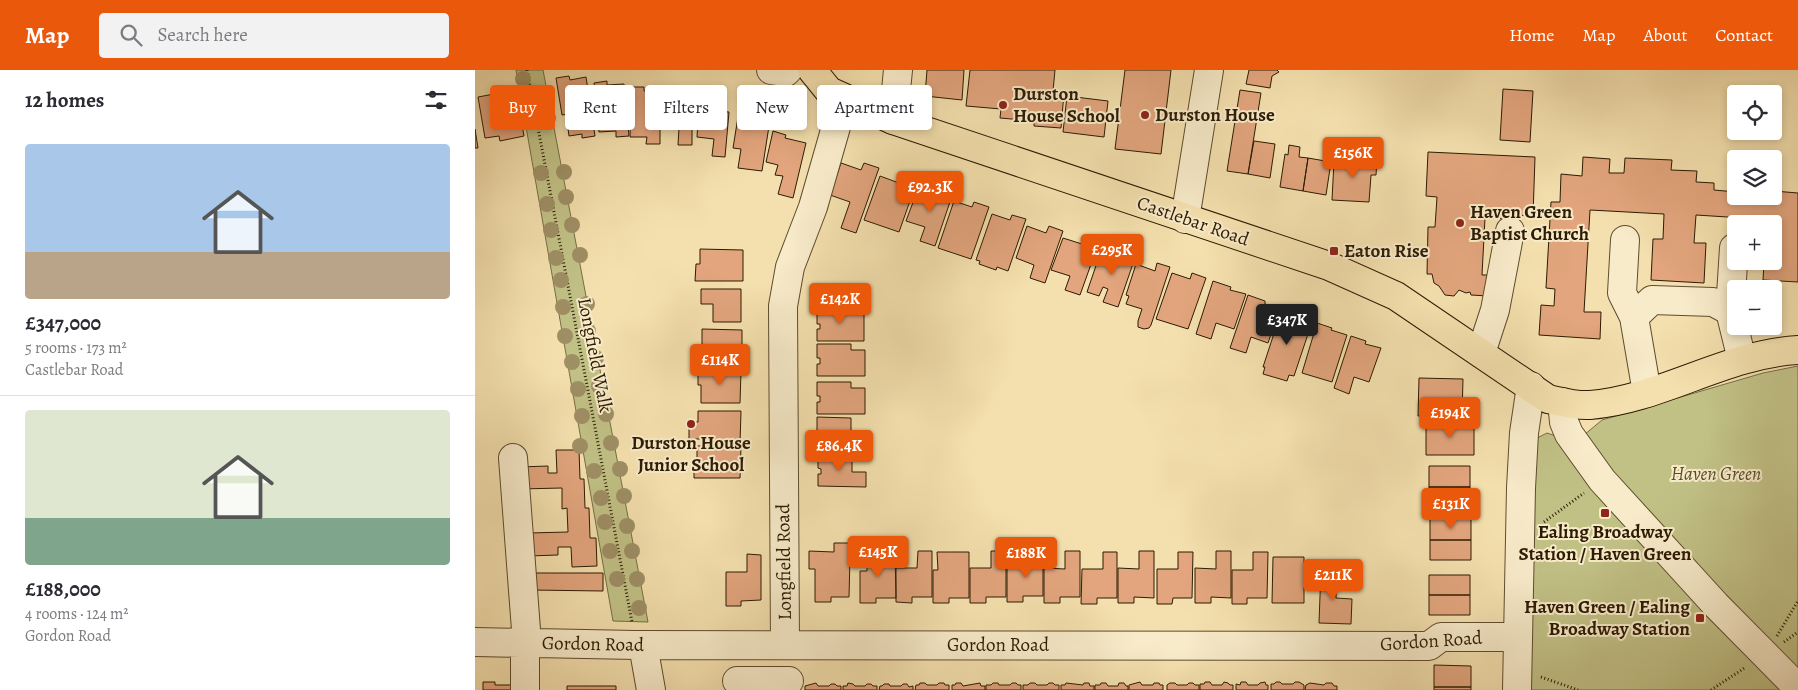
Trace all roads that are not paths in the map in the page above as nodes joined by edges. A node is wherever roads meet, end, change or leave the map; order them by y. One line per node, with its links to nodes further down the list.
1 (771, 70): 2 (street)
2 (788, 70)
3 (812, 70): 6 (main road, Castlebar Road)
4 (898, 70): 7 (street)
5 (1209, 70): 10 (street)
6 (824, 85)
7 (896, 85)
8 (835, 130): 26 (street, Longfield Road)
9 (922, 130): 10 (main road, Castlebar Road)
10 (1185, 219): 17 (main road, Castlebar Road)
11 (1510, 231): 17 (street)
12 (1625, 240): 14 (street)
13 (1727, 309): 14 (street)
14 (1634, 317): 20 (street)
15 (1736, 335): 18 (street)
16 (1798, 350): 18 (main road)
17 (1481, 353): 19 (main road, Castlebar Road)
18 (1742, 360): 20 (main road)
19 (1531, 386): 21 (main road, Castlebar Road); 23 (street)
20 (1647, 393): 21 (main road)
21 (1562, 402): 31 (street)
22 (513, 458): 25 (street)
23 (1518, 637): 26 (street, Gordon Road); 29 (street)
24 (475, 642): 25 (street, Gordon Road)
25 (526, 643): 27 (street, Gordon Road); 32 (street)
26 (787, 644): 27 (street, Gordon Road); 30 (street, Longfield Road)
27 (640, 645): 33 (street)
28 (737, 681): 30 (street)
29 (1526, 683)
30 (789, 686)
31 (1798, 688)
32 (525, 690)
33 (651, 690)

